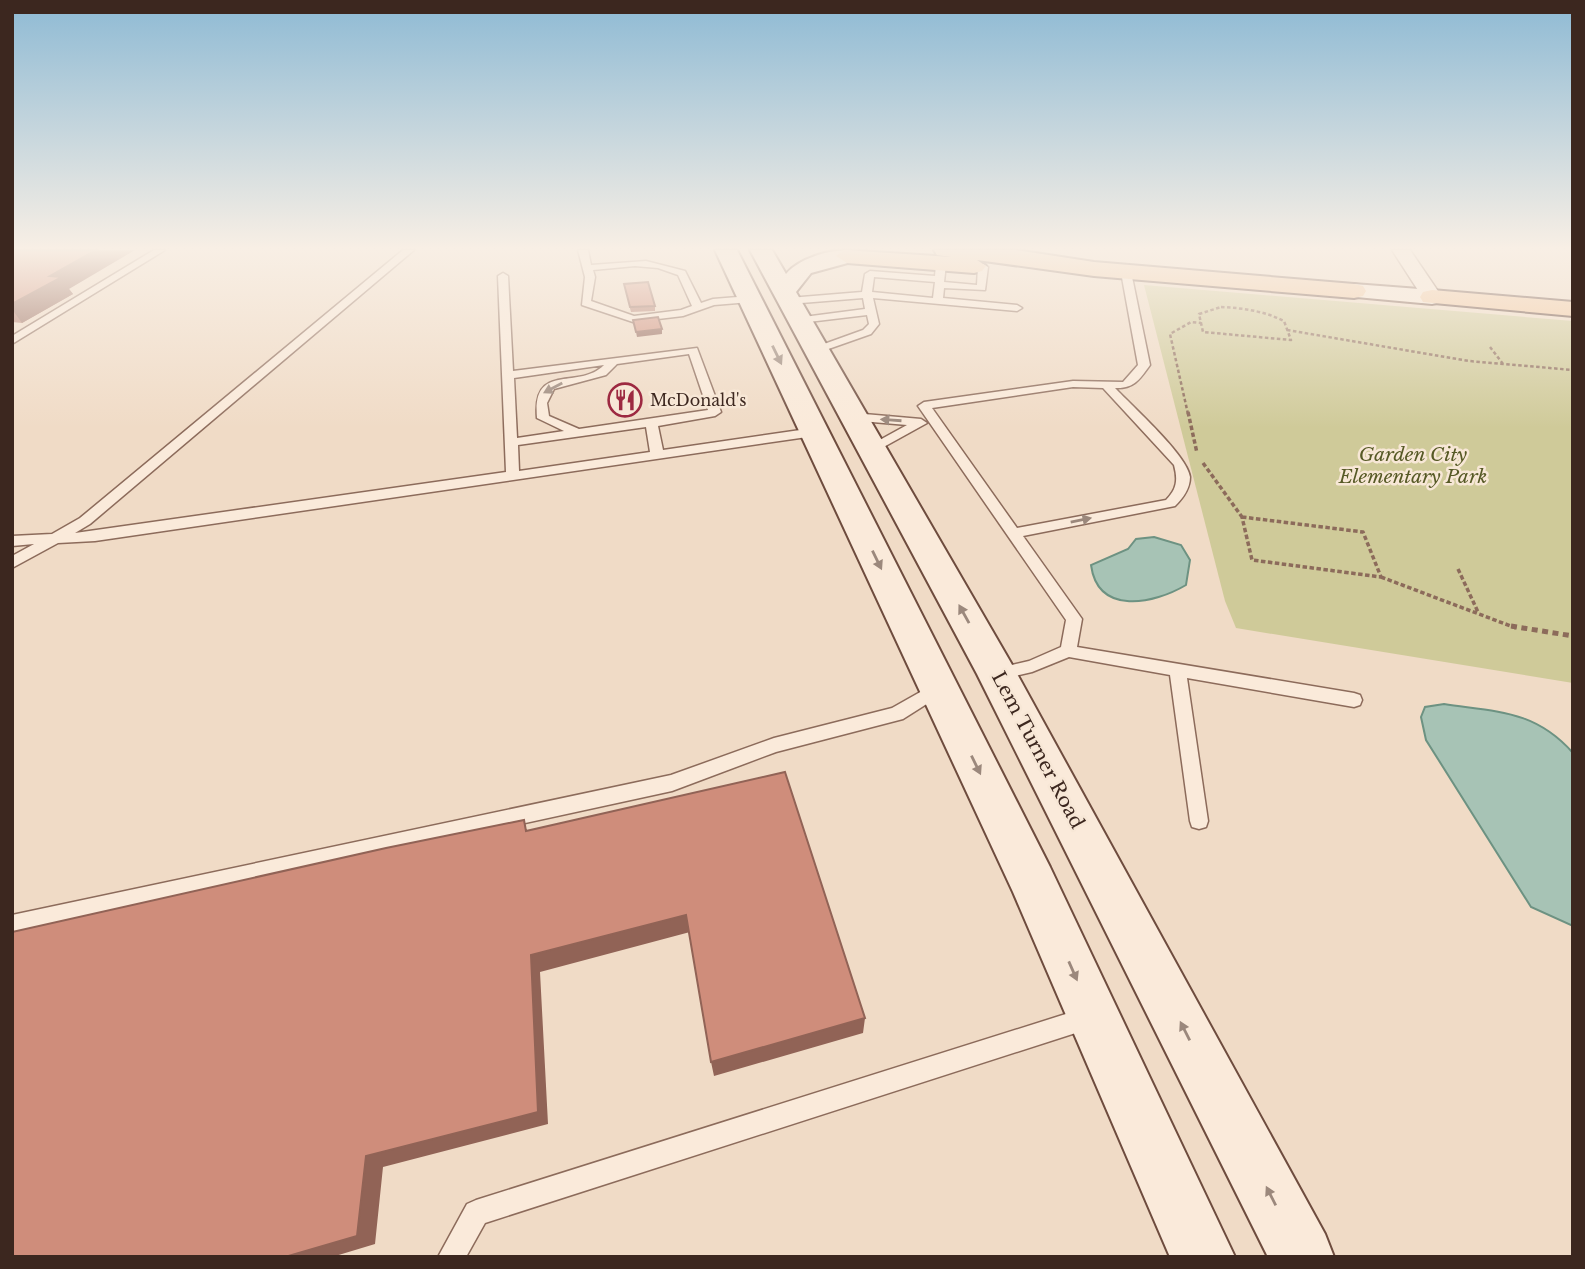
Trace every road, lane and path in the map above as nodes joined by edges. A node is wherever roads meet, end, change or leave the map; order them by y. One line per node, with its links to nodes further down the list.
1 (64, 309): 15 (lane)
2 (338, 309): 33 (lane)
3 (505, 309): 21 (lane)
4 (604, 309): 5 (lane)
5 (692, 309)
6 (784, 309): 25 (main road, Lem Turner Road, one-way to 25)
7 (786, 309): 17 (main road, Lem Turner Road)
8 (852, 309): 12 (lane)
9 (1133, 309): 22 (lane)
10 (1209, 309): 13 (path)
11 (1247, 309): 14 (path)
12 (872, 311): 17 (lane)
13 (1201, 323): 14 (path); 31 (path)
14 (1287, 330): 19 (path)
15 (12, 341)
16 (1490, 347): 19 (path)
17 (817, 350): 25 (main road, Lem Turner Road)
18 (613, 361): 21 (lane); 24 (lane); 26 (lane, one-way to 26)
19 (1503, 365): 20 (path)
20 (1573, 370)
21 (509, 375): 27 (lane)
22 (1107, 386): 23 (lane); 32 (lane, one-way to 22)
23 (928, 422): 25 (lane, one-way to 25); 28 (lane); 32 (lane)
24 (651, 423): 26 (lane); 29 (lane)
25 (834, 424): 28 (main road, Lem Turner Road); 29 (lane); 43 (main road, Lem Turner Road, one-way to 43)
26 (578, 433): 27 (lane)
27 (512, 442): 30 (lane)
28 (872, 450): 42 (main road, Lem Turner Road, one-way to 28)
29 (657, 454): 30 (lane)
30 (513, 474): 33 (lane)
31 (1242, 517): 37 (path); 37 (path)
32 (1014, 533): 40 (lane)
33 (54, 538): 34 (lane); 35 (lane)
34 (12, 541)
35 (12, 563)
36 (1458, 569): 38 (path)
37 (1381, 577): 38 (path)
38 (1479, 613): 39 (path)
39 (1573, 636)
40 (1068, 652): 41 (lane); 42 (lane)
41 (1178, 670): 44 (lane); 45 (lane)
42 (997, 674): 43 (main road); 50 (main road, Lem Turner Road, one-way to 42)
43 (939, 688): 46 (lane); 47 (main road, Lem Turner Road, one-way to 47)
44 (1354, 700)
45 (1199, 821)
46 (12, 925)
47 (1094, 1017): 48 (lane); 49 (main road, Lem Turner Road)
48 (451, 1257)
49 (1203, 1257)
50 (1302, 1257)

